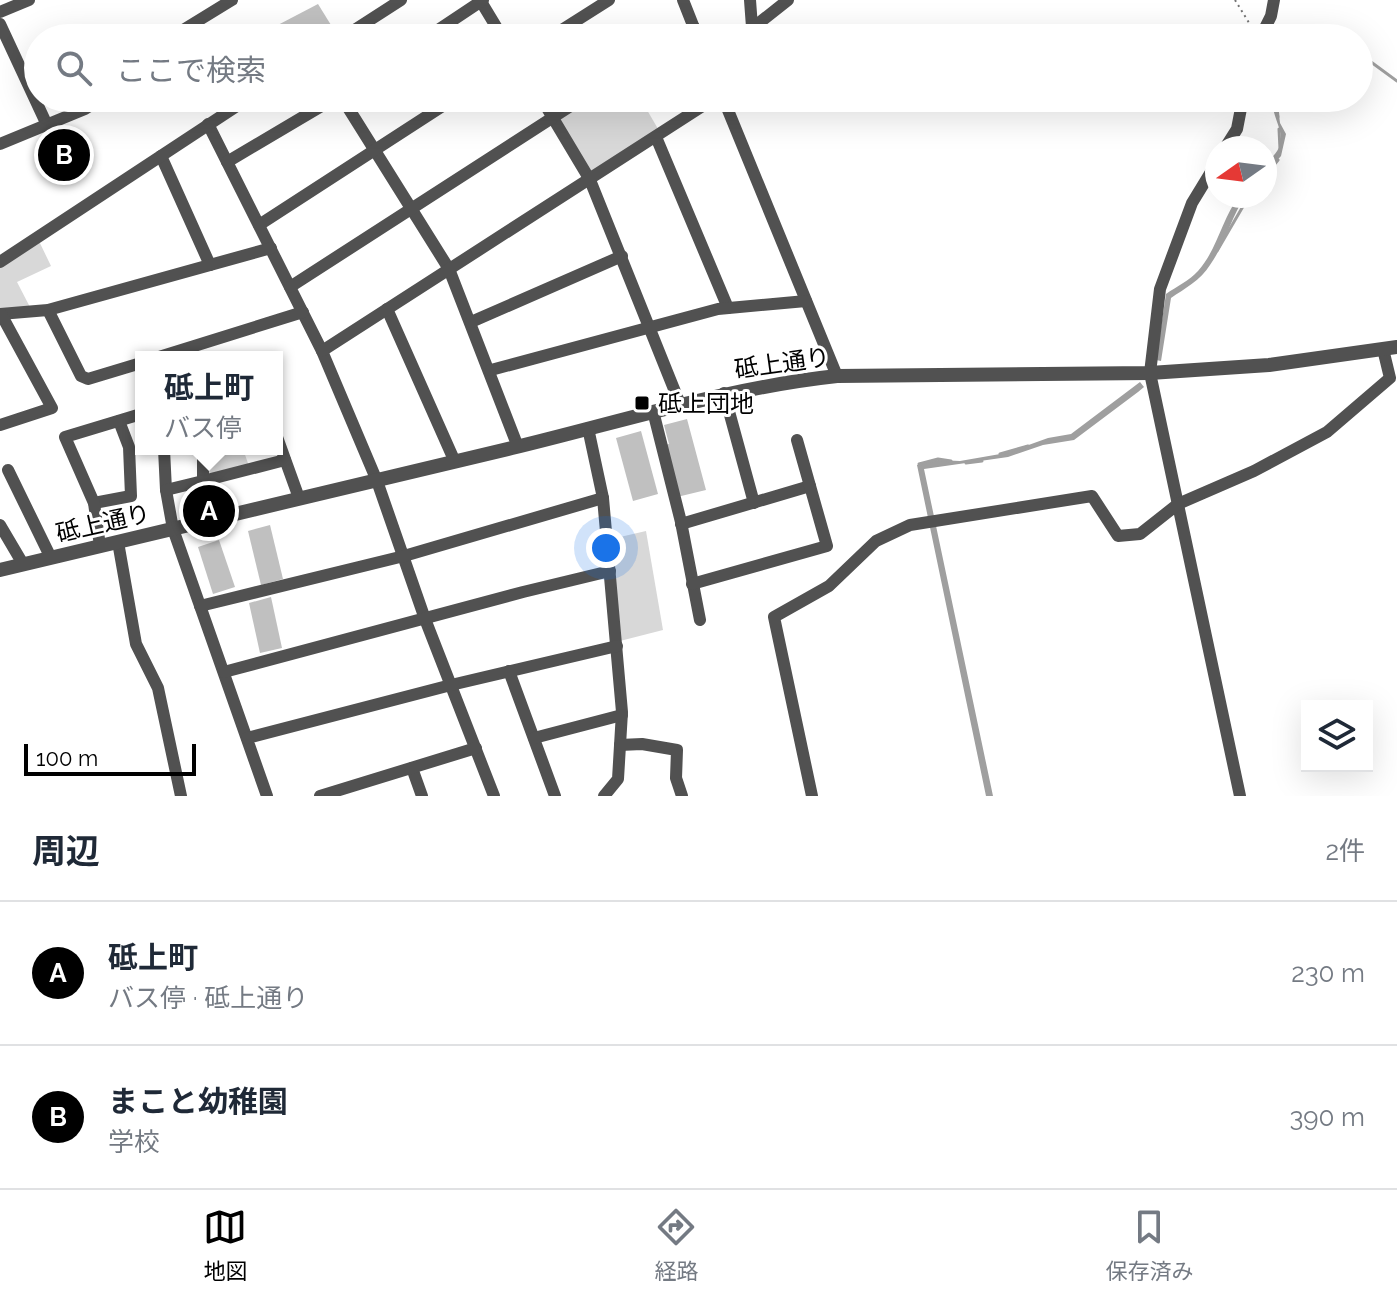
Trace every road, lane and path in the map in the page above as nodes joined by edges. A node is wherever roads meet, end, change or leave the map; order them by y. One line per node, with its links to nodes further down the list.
1 (29, 0): 11 (street)
2 (232, 0): 13 (street)
3 (401, 0): 14 (street)
4 (609, 0): 17 (street)
5 (683, 0): 18 (street)
6 (750, 0): 19 (street)
7 (788, 0): 20 (street)
8 (1235, 0): 21 (path)
9 (1274, 0): 22 (street)
10 (481, 1): 15 (street); 16 (street)
11 (0, 12)
12 (0, 24): 23 (street)
13 (193, 24)
14 (364, 24)
15 (447, 24)
16 (495, 24)
17 (571, 24)
18 (693, 24)
19 (752, 24)
20 (756, 24)
21 (1250, 24)
22 (1267, 24)
23 (24, 76)
24 (41, 112): 37 (street)
25 (74, 112): 37 (street)
26 (227, 112): 36 (street)
27 (311, 112): 43 (street)
28 (351, 112): 41 (street)
29 (433, 112): 41 (street)
30 (550, 112): 35 (street)
31 (561, 112): 35 (street)
32 (694, 112): 39 (street)
33 (729, 112): 54 (street)
34 (1240, 112): 38 (street)
35 (553, 117): 44 (street); 46 (street)
36 (208, 124): 42 (street); 43 (street)
37 (47, 125): 40 (street)
38 (1233, 136)
39 (656, 137): 44 (street); 55 (street)
40 (0, 144)
41 (375, 150): 46 (street); 47 (street)
42 (161, 156): 50 (street); 51 (street)
43 (227, 162): 47 (street)
44 (590, 180): 49 (street); 52 (street)
45 (1205, 182): 67 (street)
46 (412, 210): 52 (street); 53 (street)
47 (259, 225): 48 (street)
48 (271, 248): 51 (street); 53 (street)
49 (622, 256): 60 (street); 61 (street)
50 (0, 262)
51 (210, 265): 57 (street)
52 (449, 269): 56 (street); 60 (street)
53 (290, 287): 58 (street)
54 (806, 301): 55 (street); 68 (street)
55 (728, 308): 61 (street)
56 (387, 309): 64 (street); 83 (street)
57 (48, 310): 59 (street); 65 (street)
58 (303, 312): 63 (street); 64 (street)
59 (1, 314): 75 (street)
60 (471, 322): 66 (street)
61 (651, 327): 66 (street); 71 (street)
62 (1390, 348): 67 (street, 砥上通り); 69 (street)
63 (178, 351)
64 (322, 351): 86 (street)
65 (135, 365)
66 (491, 370): 78 (street)
67 (1150, 373): 68 (street, 砥上通り); 93 (street)
68 (837, 376): 70 (street, 砥上通り)
69 (1394, 381): 93 (street)
70 (724, 393): 71 (street, 砥上通り); 92 (street)
71 (680, 404): 72 (street, 砥上通り)
72 (653, 411): 76 (street, 砥上通り); 94 (street)
73 (135, 416): 74 (street)
74 (119, 421): 91 (street); 91 (street)
75 (0, 425)
76 (588, 428): 78 (street, 砥上通り); 90 (street)
77 (797, 440): 87 (street)
78 (518, 447): 83 (street, 砥上通り)
79 (283, 454): 82 (street)
80 (164, 455): 88 (street)
81 (203, 455): 85 (street)
82 (285, 460): 85 (street); 89 (street)
83 (455, 462): 86 (street, 砥上通り)
84 (8, 470): 100 (street)
85 (203, 481): 88 (street)
86 (377, 481): 89 (street, 砥上通り); 99 (street)
87 (810, 486): 92 (street); 104 (street)
88 (166, 490): 96 (street)
89 (299, 498): 96 (street, 砥上通り)
90 (603, 498): 99 (street); 103 (street)
91 (94, 503): 98 (street)
92 (754, 503): 94 (street)
93 (1178, 504): 126 (street); 127 (street)
94 (681, 524): 104 (street)
95 (0, 525): 101 (street)
96 (173, 529): 97 (street, 砥上通り); 105 (street)
97 (118, 542): 98 (street, 砥上通り); 118 (street)
98 (100, 546): 100 (street, 砥上通り)
99 (404, 556): 105 (street); 106 (street)
100 (51, 558): 101 (street, 砥上通り)
101 (23, 564): 102 (street, 砥上通り)
102 (0, 570)
103 (610, 571): 106 (street); 108 (street)
104 (692, 584): 107 (street)
105 (200, 606): 110 (street)
106 (425, 619): 110 (street); 111 (street)
107 (700, 620)
108 (617, 646): 109 (street); 112 (street)
109 (509, 671): 111 (street); 114 (street)
110 (224, 672): 113 (street)
111 (451, 685): 113 (street); 116 (street)
112 (622, 715): 114 (street); 115 (street)
113 (247, 738): 119 (street)
114 (534, 738): 123 (street)
115 (620, 745): 124 (street); 125 (street)
116 (476, 748): 117 (street); 122 (street)
117 (412, 768): 120 (street); 121 (street)
118 (181, 796)
119 (267, 796)
120 (320, 796)
121 (422, 796)
122 (494, 796)
123 (555, 796)
124 (604, 796)
125 (682, 796)
126 (812, 796)
127 (1240, 796)

